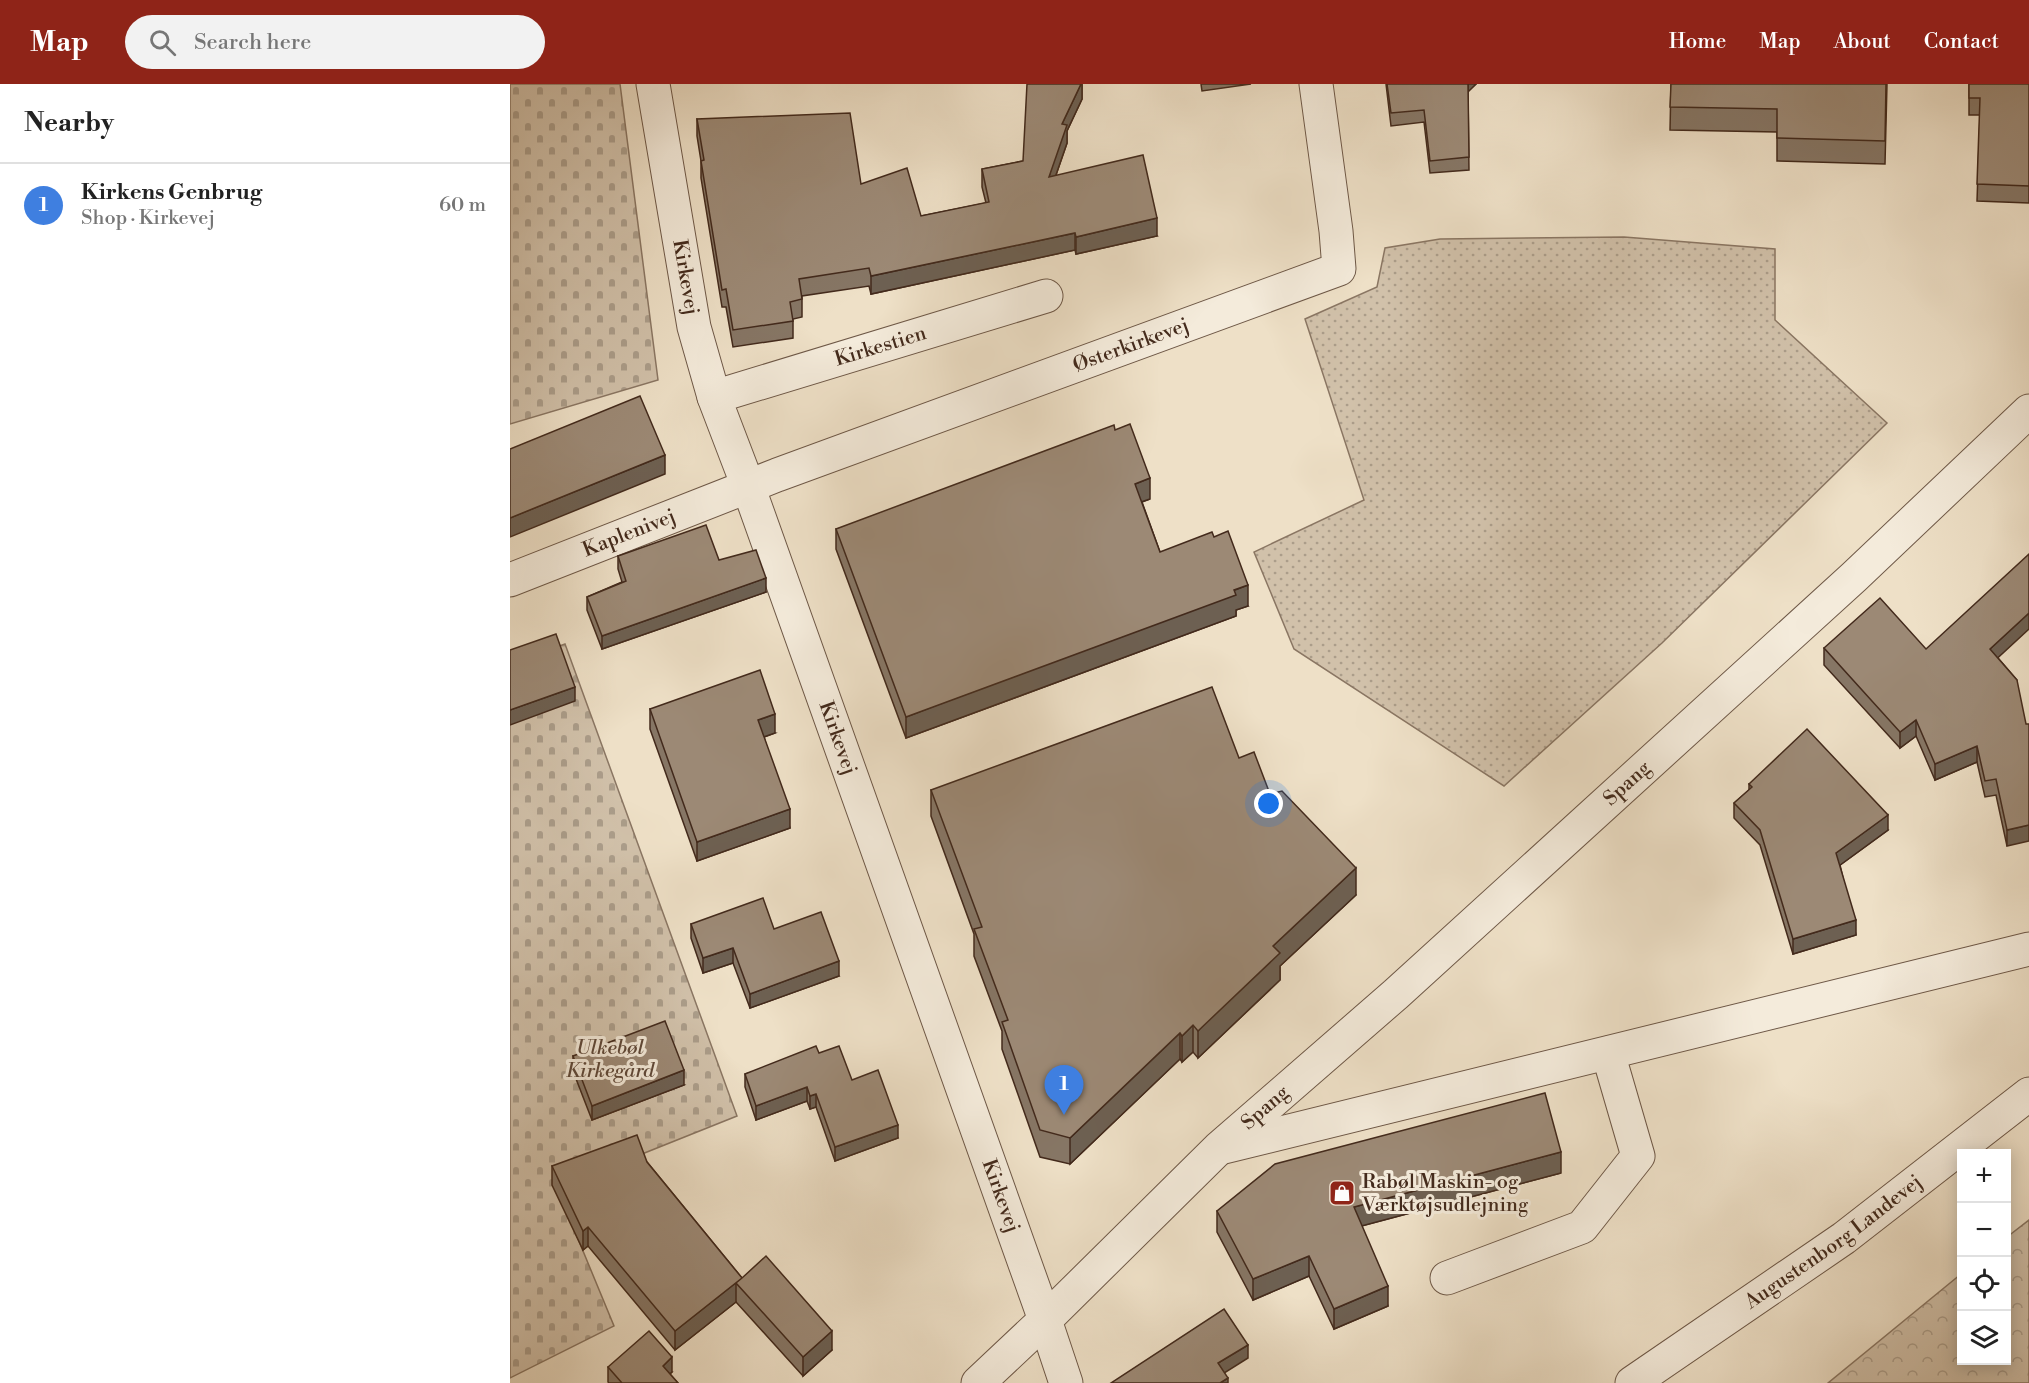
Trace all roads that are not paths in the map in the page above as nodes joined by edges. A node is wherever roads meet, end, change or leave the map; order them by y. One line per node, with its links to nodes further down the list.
1 (653, 84): 4 (street, Kirkevej)
2 (1316, 84): 6 (street, Østerkirkevej)
3 (1046, 296): 4 (street, Kirkestien)
4 (714, 398): 6 (street, Kirkevej)
5 (2029, 411): 11 (street, Spang)
6 (748, 486): 7 (street, Kaplenivej); 13 (street, Kirkevej)
7 (510, 580)
8 (2029, 949): 9 (street, Spang)
9 (1608, 1053): 11 (street, Spang); 12 (street)
10 (2029, 1094): 16 (street, Augustenborg Landevej)
11 (1219, 1148): 13 (street, Spang)
12 (1447, 1278)
13 (1045, 1320): 14 (street, Spang); 15 (street, Kirkevej)
14 (978, 1383)
15 (1065, 1383)
16 (1632, 1383)

